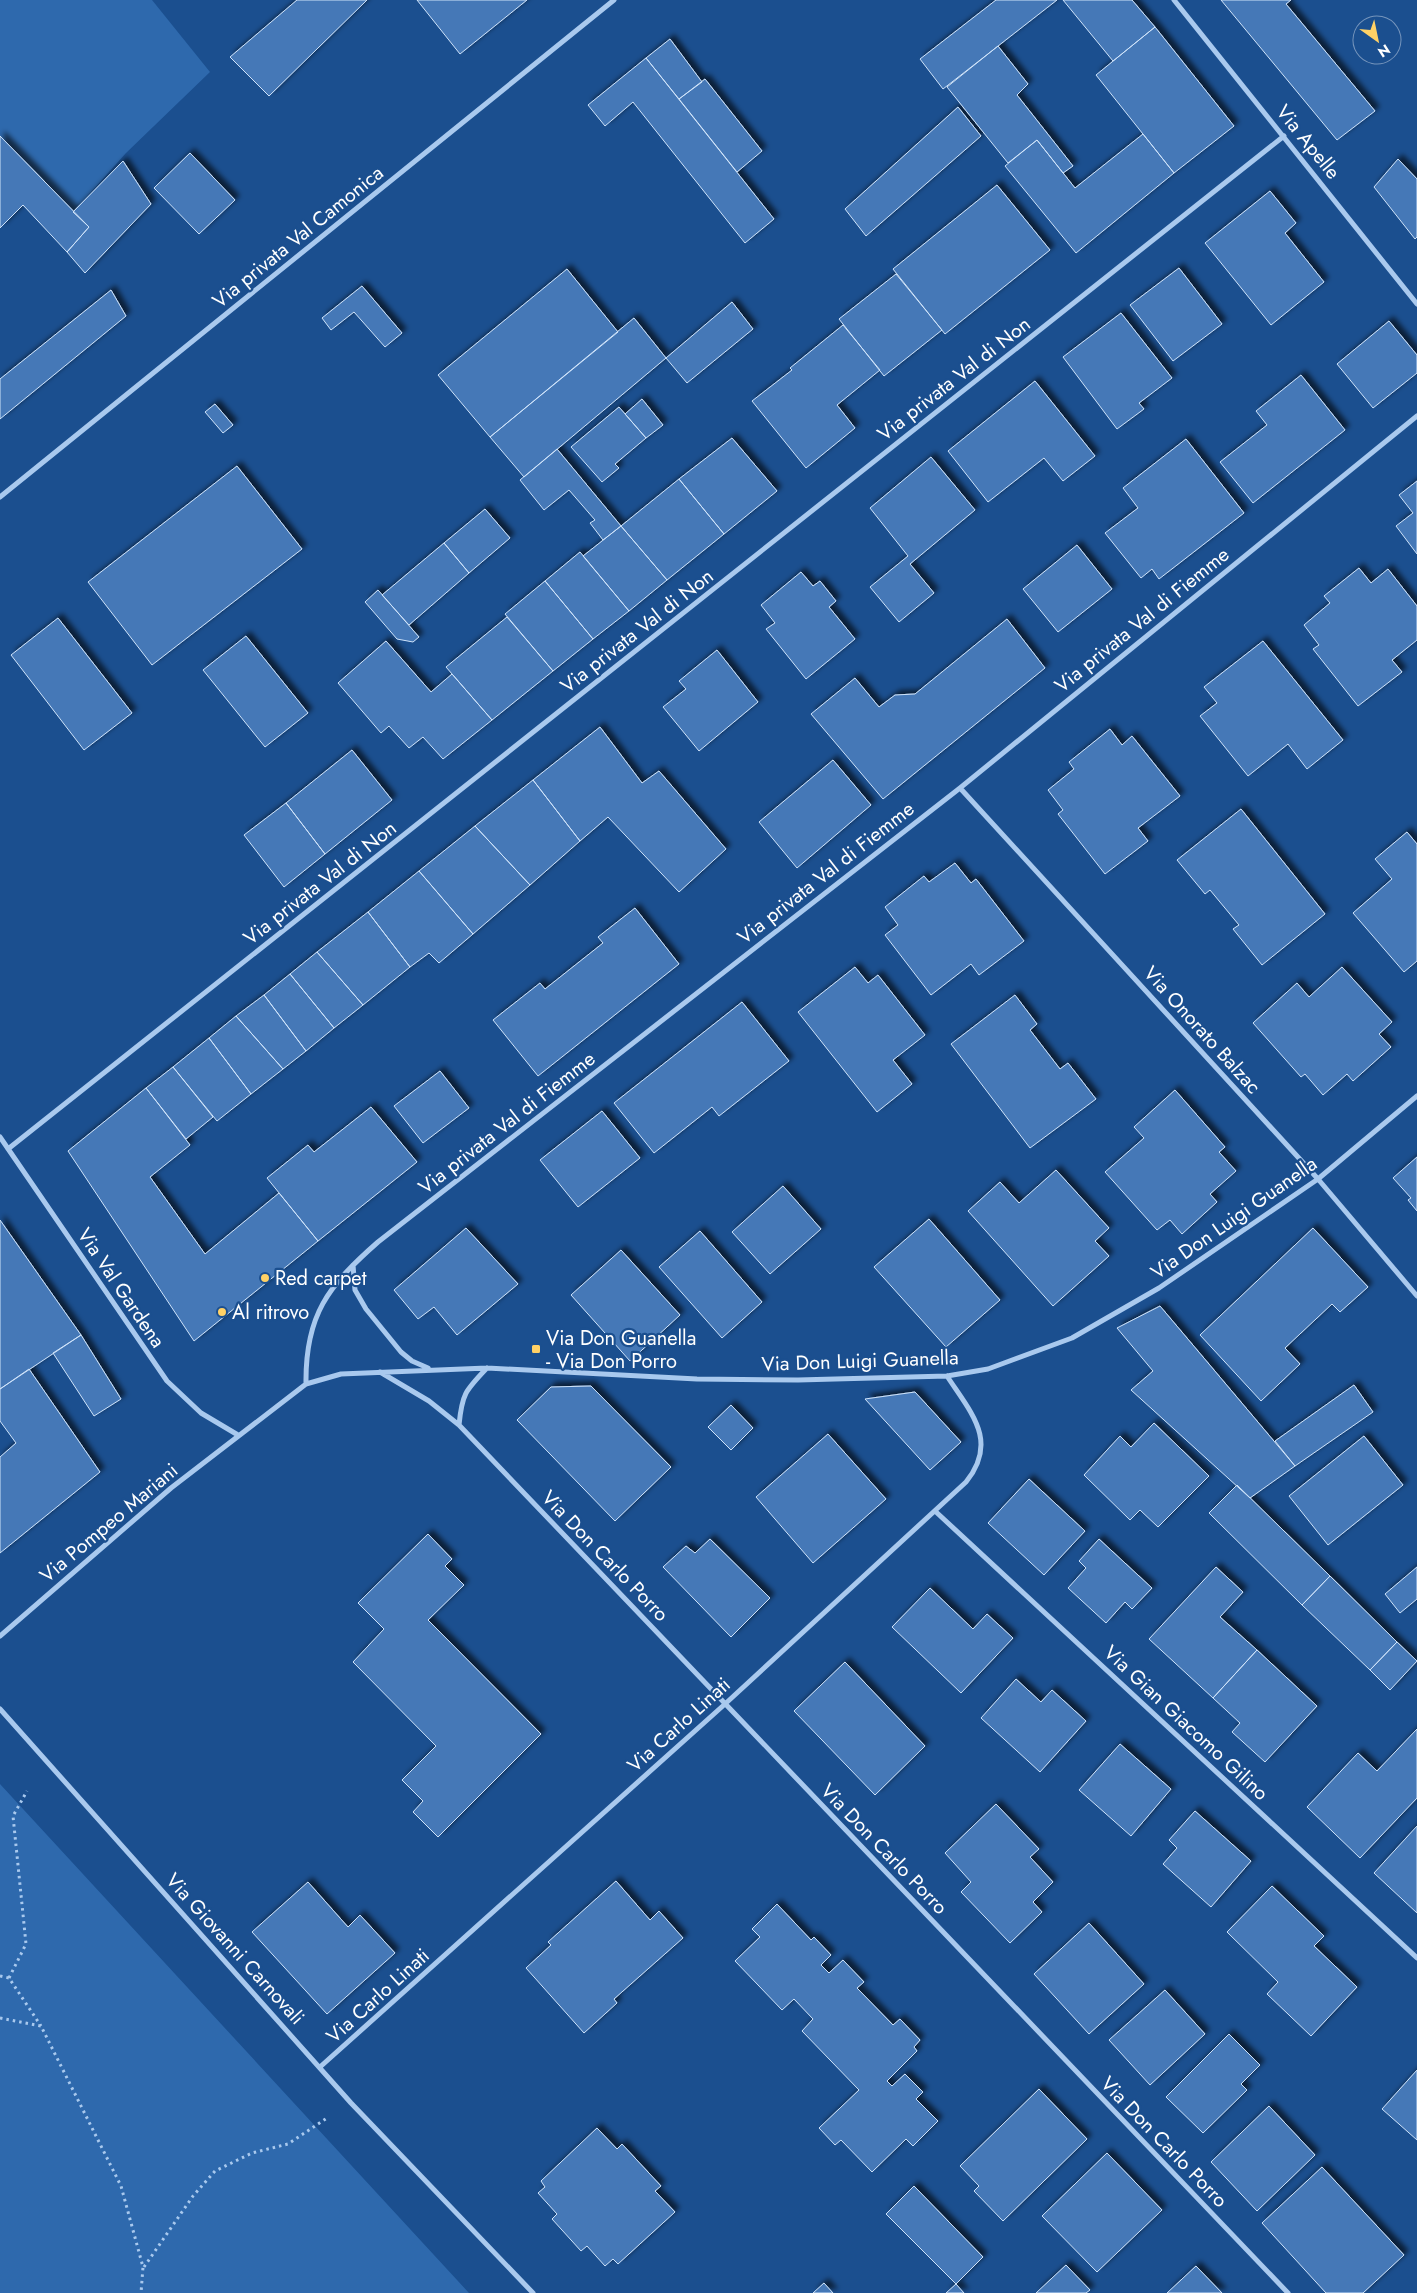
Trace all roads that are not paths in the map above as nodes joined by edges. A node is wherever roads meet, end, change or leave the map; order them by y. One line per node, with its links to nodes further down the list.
1 (614, 0): 6 (street, Via privata Val Camonica)
2 (1174, 0): 3 (street, Via Apelle)
3 (1284, 136): 4 (street, Via Apelle); 10 (street, Via privata Val di Non)
4 (1417, 304)
5 (1417, 416): 7 (street, Via privata Val di Fiemme)
6 (0, 497)
7 (960, 788): 11 (street, Via Onorato Balzac); 12 (street, Via privata Val di Fiemme)
8 (1417, 1096): 11 (street, Via Don Luigi Guanella)
9 (0, 1137): 10 (street, Via Val Gardena)
10 (8, 1149): 20 (street, Via Val Gardena)
11 (1318, 1179): 13 (street, Via Onorato Balzac); 17 (street, Via Don Luigi Guanella)
12 (353, 1265): 15 (street); 18 (street, Via privata Val di Fiemme)
13 (1417, 1296)
14 (487, 1368): 15 (street, Via Don Luigi Guanella); 17 (street, Via Don Luigi Guanella); 19 (street)
15 (431, 1369): 16 (street, Via Don Luigi Guanella)
16 (380, 1372): 18 (street, Via Don Luigi Guanella); 19 (street, Via Don Carlo Porro)
17 (947, 1376): 21 (street, Via Carlo Linati)
18 (306, 1384): 20 (street, Via Don Luigi Guanella)
19 (459, 1426): 23 (street, Via Don Carlo Porro)
20 (238, 1434): 22 (street, Via Pompeo Mariani)
21 (935, 1511): 23 (street, Via Carlo Linati); 25 (street, Via Gian Giacomo Gilino)
22 (0, 1636)
23 (726, 1704): 26 (street, Via Carlo Linati); 28 (street, Via Don Carlo Porro)
24 (0, 1709): 26 (street, Via Giovanni Carnovali)
25 (1417, 1958)
26 (320, 2068): 27 (street, Via Giovanni Carnovali)
27 (533, 2293)
28 (1288, 2293)

